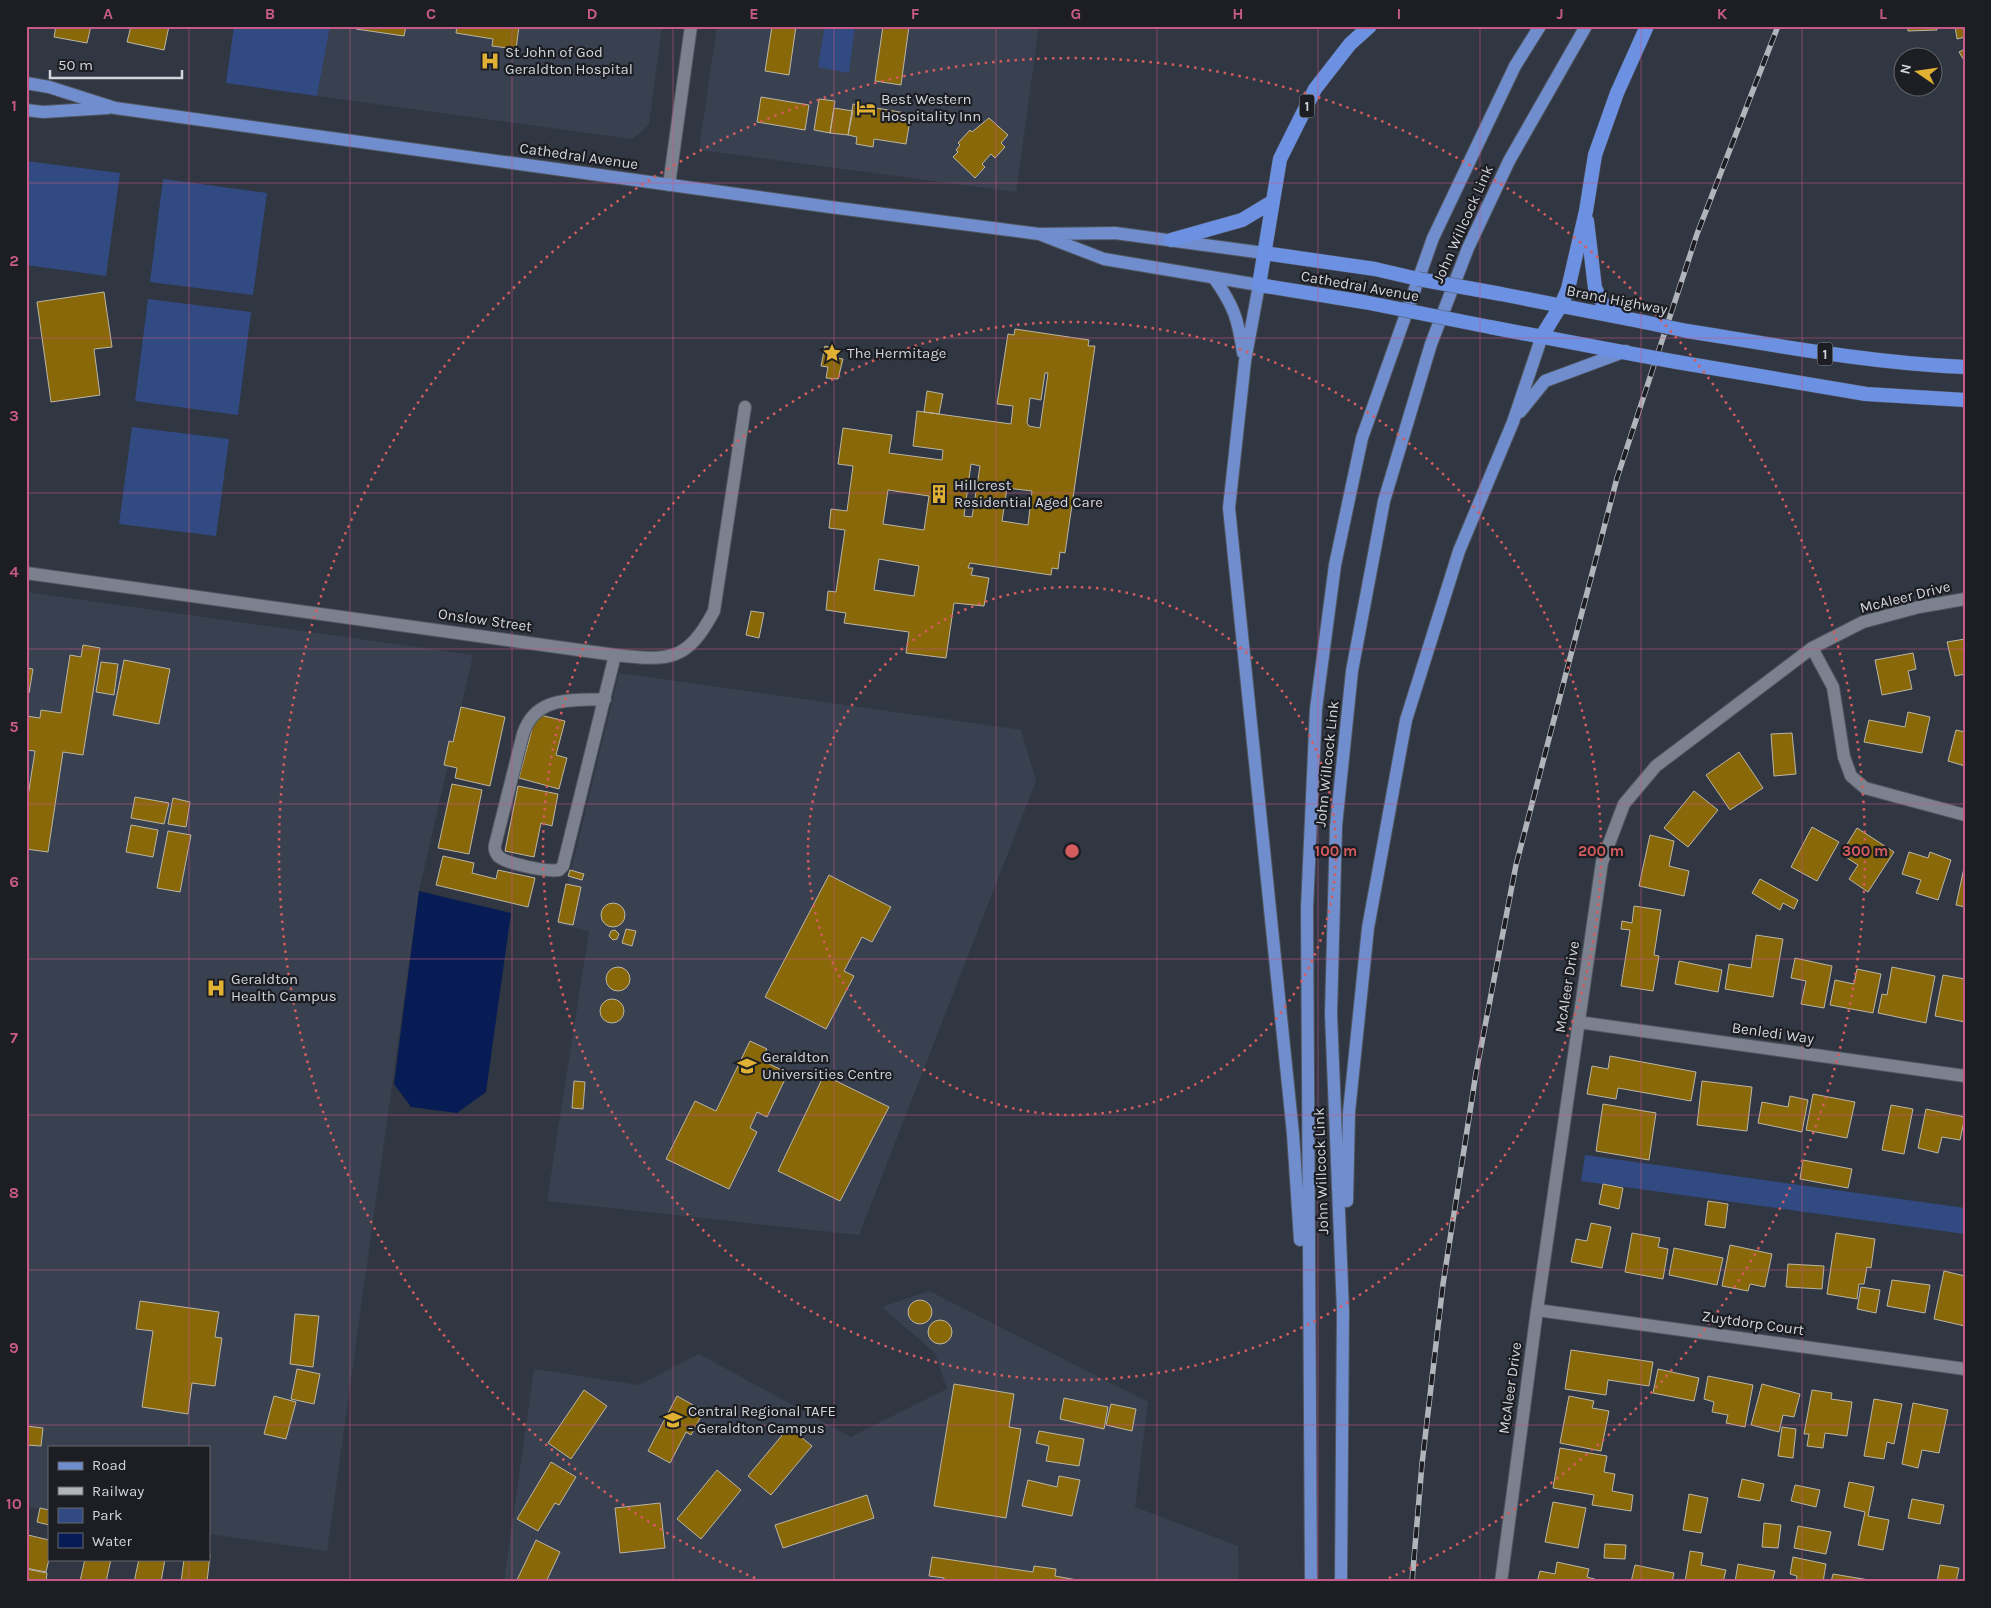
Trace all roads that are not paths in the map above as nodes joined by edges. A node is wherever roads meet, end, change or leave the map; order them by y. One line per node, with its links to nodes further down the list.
1 (691, 26): 9 (street)
2 (1370, 26): 10 (highway, 1)
3 (1540, 26): 37 (main road, John Willcock Link)
4 (1586, 26): 35 (main road, John Willcock Link)
5 (1647, 26): 11 (highway, 1)
6 (26, 83): 7 (main road, Cathedral Avenue)
7 (115, 108): 8 (main road, Cathedral Avenue); 9 (main road, Cathedral Avenue)
8 (26, 110)
9 (668, 185): 12 (main road, Cathedral Avenue)
10 (1272, 202): 13 (highway); 14 (highway, 1)
11 (1586, 210): 17 (highway, 1); 18 (highway, 1)
12 (1039, 234): 13 (main road, Cathedral Avenue); 15 (main road, Cathedral Avenue)
13 (1171, 240): 14 (main road, Cathedral Avenue)
14 (1264, 253): 16 (highway, 1); 17 (highway, Brand Highway / 1, bridge)
15 (1214, 278): 16 (main road, Cathedral Avenue); 21 (main road)
16 (1259, 285): 19 (highway, Cathedral Avenue / 1, bridge); 21 (main road)
17 (1561, 305): 18 (highway, Brand Highway / 1); 19 (highway)
18 (1623, 318): 22 (highway, Brand Highway / 1, bridge)
19 (1542, 336): 20 (highway, Cathedral Avenue / 1); 25 (main road)
20 (1630, 352): 23 (highway, Cathedral Avenue / 1, bridge); 25 (main road)
21 (1245, 361): 37 (main road)
22 (1965, 367)
23 (1965, 400)
24 (745, 408): 29 (street, Onslow Street)
25 (1513, 422): 35 (main road)
26 (26, 573): 29 (street, Onslow Street)
27 (1965, 599): 28 (street, McAleer Drive)
28 (1812, 648): 31 (street); 32 (street, McAleer Drive)
29 (615, 655): 30 (street)
30 (605, 699): 30 (street)
31 (1965, 815)
32 (1578, 1022): 33 (street, Benledi Way); 34 (street, McAleer Drive)
33 (1965, 1076)
34 (1537, 1310): 36 (street, Zuytdorp Court); 40 (street, McAleer Drive)
35 (1343, 1311): 39 (main road, John Willcock Link)
36 (1965, 1369)
37 (1309, 1396): 38 (main road, John Willcock Link)
38 (1311, 1582)
39 (1341, 1582)
40 (1501, 1582)

